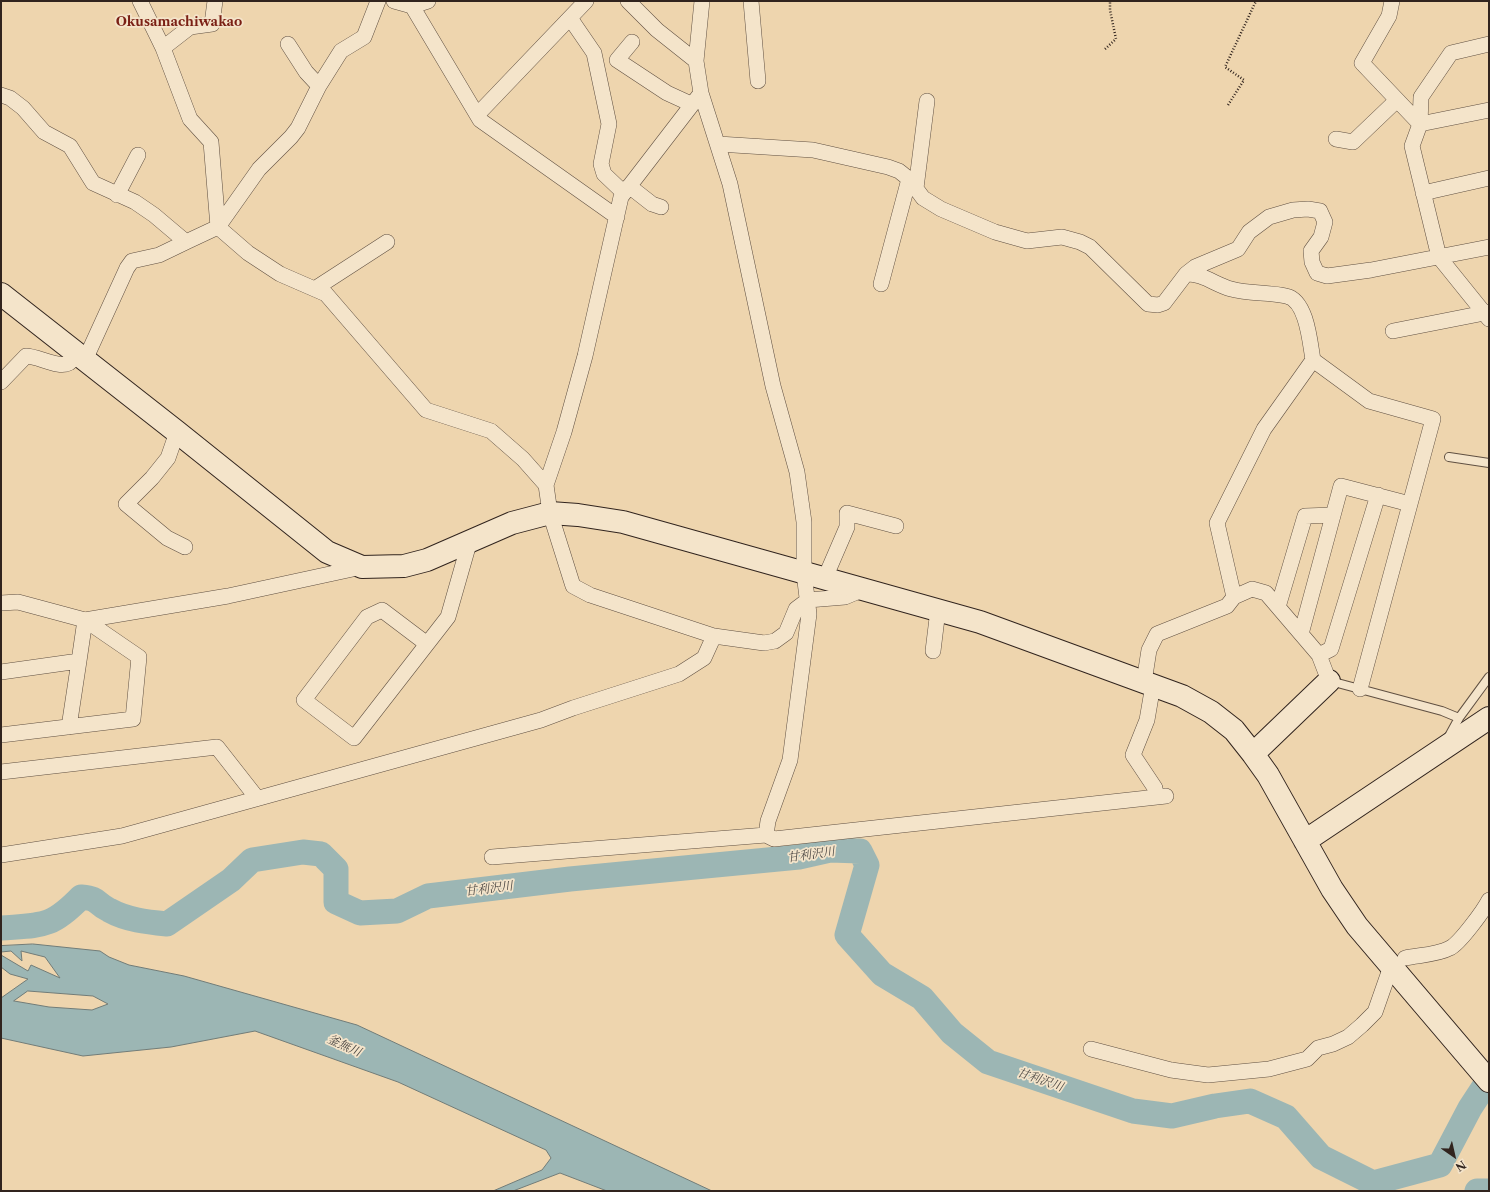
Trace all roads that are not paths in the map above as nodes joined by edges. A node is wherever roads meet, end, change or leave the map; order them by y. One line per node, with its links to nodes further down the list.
1 (140, 1): 16 (street)
2 (215, 1): 16 (street)
3 (378, 1): 19 (street)
4 (394, 1): 11 (street)
5 (428, 1): 11 (street)
6 (586, 1): 12 (street)
7 (628, 1): 17 (street)
8 (702, 1): 17 (street)
9 (751, 1): 18 (street)
10 (1392, 1): 22 (street)
11 (412, 6): 25 (street)
12 (570, 18): 25 (street); 32 (street)
13 (632, 42): 21 (street)
14 (288, 44): 19 (street)
15 (1489, 44): 26 (street)
16 (163, 48): 37 (street)
17 (696, 61): 21 (street)
18 (758, 81)
19 (319, 86): 37 (street)
20 (1, 95): 34 (street)
21 (696, 99): 28 (street); 32 (street)
22 (1397, 100): 26 (street); 27 (street)
23 (927, 101): 31 (street)
24 (1489, 110): 26 (street)
25 (477, 115): 36 (street)
26 (1420, 124): 33 (street)
27 (1336, 139)
28 (718, 144): 31 (street); 63 (street)
29 (138, 155): 34 (street)
30 (1489, 178): 33 (street)
31 (912, 183): 42 (street); 43 (street)
32 (626, 190): 35 (street); 36 (street)
33 (1423, 193): 41 (street)
34 (117, 195): 38 (street)
35 (661, 207)
36 (617, 217): 54 (street)
37 (218, 227): 38 (street); 44 (street)
38 (186, 242): 48 (street)
39 (387, 242): 44 (street)
40 (1489, 247): 41 (street)
41 (1439, 257): 42 (street); 46 (street)
42 (1186, 274): 49 (street)
43 (881, 284)
44 (316, 288): 54 (street)
45 (1, 294): 48 (street)
46 (1487, 315): 47 (street)
47 (1393, 331)
48 (82, 357): 50 (street); 51 (street)
49 (1313, 360): 56 (street); 66 (street)
50 (1, 382)
51 (178, 432): 61 (street); 62 (street)
52 (1449, 457): 53 (lane)
53 (1489, 463)
54 (546, 485): 57 (street)
55 (1378, 495): 56 (street); 58 (street); 76 (street)
56 (1410, 504): 82 (street)
57 (550, 513): 60 (street); 63 (street); 73 (street)
58 (1333, 515): 69 (street); 72 (street)
59 (896, 526): 64 (street)
60 (470, 540): 62 (street); 74 (street)
61 (186, 547)
62 (362, 567): 71 (street)
63 (804, 572): 64 (street); 67 (street)
64 (825, 578): 65 (street)
65 (864, 589): 67 (street); 70 (street)
66 (1234, 597): 69 (street); 81 (street)
67 (808, 600): 73 (street); 91 (street)
68 (1, 603): 71 (street)
69 (1278, 607): 72 (street)
70 (938, 610): 75 (street); 81 (street)
71 (85, 620): 77 (street); 85 (street)
72 (1301, 634): 76 (street)
73 (714, 636): 90 (street)
74 (427, 644): 74 (street)
75 (933, 651)
76 (1319, 655): 80 (street)
77 (79, 661): 78 (street); 85 (street)
78 (1, 672)
79 (1489, 677): 83 (lane)
80 (1329, 681): 82 (lane); 88 (street)
81 (1148, 684): 88 (street); 91 (street)
82 (1360, 689): 83 (lane)
83 (1459, 718): 87 (lane)
84 (1489, 718): 87 (street)
85 (69, 726): 86 (street)
86 (1, 735)
87 (1441, 751): 92 (street)
88 (1253, 754): 92 (street)
89 (1, 772): 90 (street)
90 (257, 798): 93 (street)
91 (766, 835): 94 (street)
92 (1305, 841): 99 (street)
93 (1, 855)
94 (492, 857)
95 (1489, 900): 96 (street)
96 (1405, 958)
97 (1388, 972): 98 (street)
98 (1091, 1049)
99 (1489, 1081)

